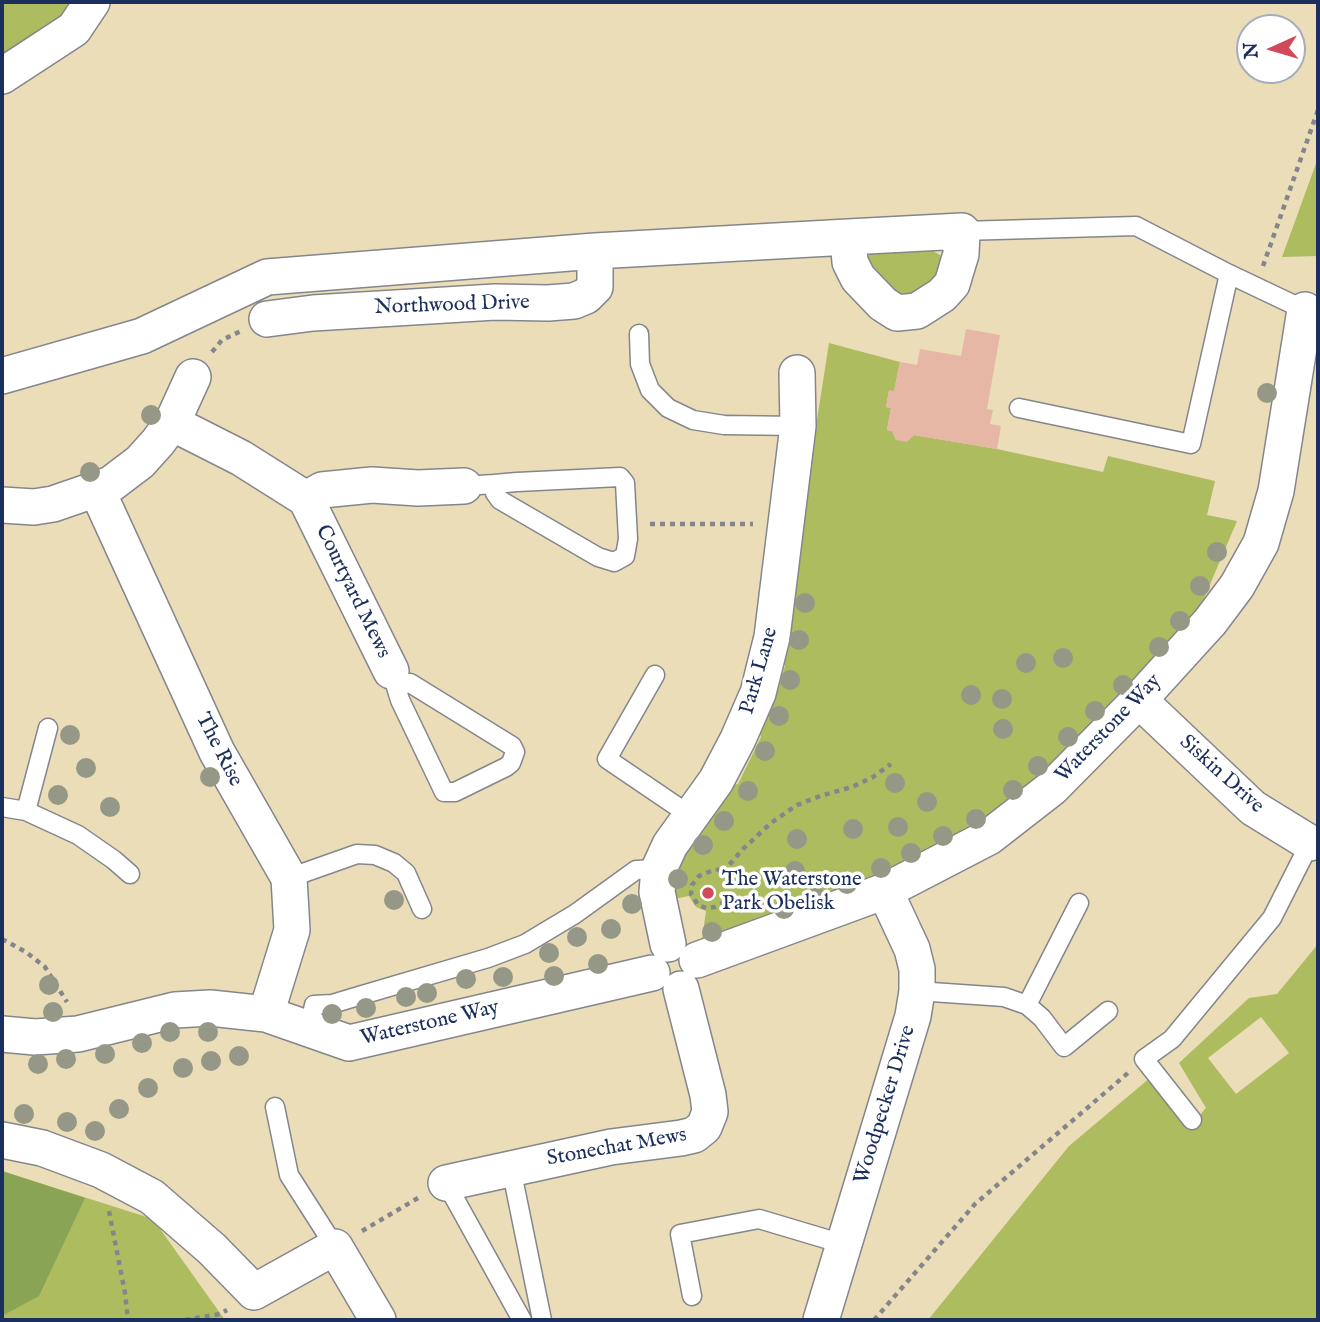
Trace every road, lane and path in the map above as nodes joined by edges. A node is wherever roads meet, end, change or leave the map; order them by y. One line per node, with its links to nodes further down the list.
1 (92, 2): 2 (street)
2 (2, 76)
3 (1318, 110): 8 (path)
4 (962, 231): 5 (street); 5 (street); 7 (lane)
5 (848, 237): 6 (street)
6 (596, 251): 10 (street, Northwood Drive); 13 (street)
7 (1229, 274): 8 (lane); 15 (lane)
8 (1255, 286): 9 (lane)
9 (1312, 313): 26 (street, Waterstone Way)
10 (267, 319): 14 (path)
11 (639, 334): 17 (lane)
12 (797, 373): 17 (street, Park Lane)
13 (2, 376)
14 (192, 377): 16 (street)
15 (1019, 408)
16 (172, 423): 19 (street); 20 (street, Courtyard Mews)
17 (798, 426): 23 (street, Park Lane)
18 (479, 485): 20 (street, Courtyard Mews); 22 (lane, Courtyard Mews); 22 (lane, Courtyard Mews)
19 (97, 490): 21 (street); 36 (street, The Rise)
20 (306, 499): 25 (street, Courtyard Mews)
21 (2, 505)
22 (628, 525): 23 (path)
23 (786, 527): 31 (street, Park Lane)
24 (655, 675): 31 (lane)
25 (394, 678): 25 (lane, Courtyard Mews)
26 (1139, 699): 32 (street, Siskin Drive); 37 (street, Waterstone Way)
27 (48, 728): 30 (lane)
28 (891, 764): 34 (path)
29 (2, 807): 30 (lane)
30 (26, 811): 35 (lane)
31 (691, 816): 33 (street, Park Lane)
32 (1314, 835): 49 (lane)
33 (660, 869): 41 (street, Park Lane); 46 (lane)
34 (723, 872): 34 (path)
35 (130, 874)
36 (289, 878): 39 (lane); 45 (street, The Rise)
37 (885, 891): 41 (street, Waterstone Way); 42 (street, Woodpecker Drive)
38 (1079, 903): 43 (lane)
39 (422, 909)
40 (2, 939): 48 (path)
41 (675, 967): 46 (street, Waterstone Way); 53 (street, Stonechat Mews)
42 (918, 991): 43 (lane); 56 (street, Woodpecker Drive)
43 (1027, 1005): 44 (lane)
44 (1108, 1011)
45 (266, 1014): 46 (street, Waterstone Way); 48 (street, Waterstone Way)
46 (309, 1029)
47 (2, 1034): 48 (street, Waterstone Way)
48 (78, 1034)
49 (1144, 1059): 51 (lane); 66 (path)
50 (275, 1107): 57 (lane)
51 (1192, 1121)
52 (2, 1140): 54 (street)
53 (511, 1168): 55 (street, Stonechat Mews); 64 (lane)
54 (102, 1170): 58 (street); 60 (path)
55 (446, 1183): 57 (path); 63 (lane)
56 (843, 1244): 59 (lane); 65 (street, Woodpecker Drive)
57 (335, 1247): 58 (street); 62 (street)
58 (254, 1292): 61 (path)
59 (692, 1296)
60 (128, 1320)
61 (185, 1320)
62 (378, 1320)
63 (522, 1320)
64 (542, 1320)
65 (821, 1320)
66 (874, 1320)

